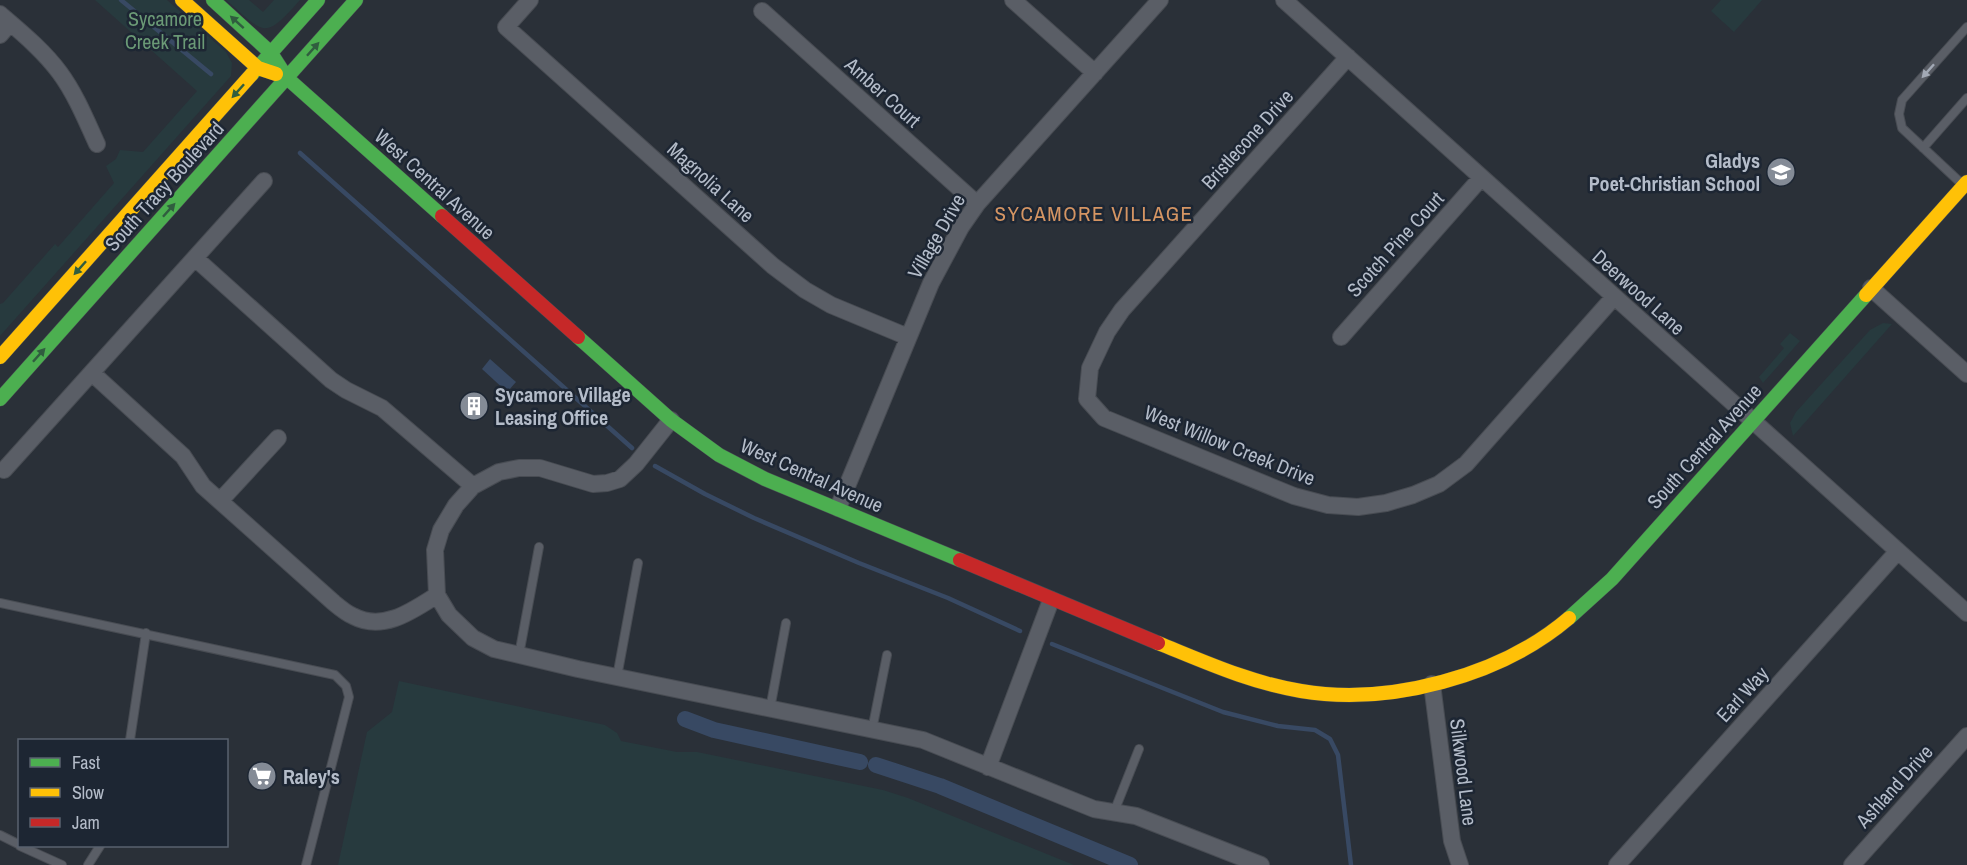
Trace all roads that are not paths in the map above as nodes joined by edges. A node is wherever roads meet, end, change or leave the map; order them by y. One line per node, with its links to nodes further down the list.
1 (182, 0): 14 (street, West Central Avenue)
2 (213, 0): 12 (street, West Central Avenue, one-way to 2)
3 (318, 0): 12 (street, South Tracy Boulevard)
4 (356, 0): 16 (street, South Tracy Boulevard, one-way to 4)
5 (530, 0): 27 (street, Magnolia Lane)
6 (1013, 0): 15 (street)
7 (1160, 0): 15 (street, Village Drive)
8 (1284, 0): 13 (street, Deerwood Lane)
9 (762, 10): 23 (street, Amber Court)
10 (3, 24): 18 (street)
11 (1967, 27): 19 (lane, one-way to 19)
12 (271, 52): 14 (street, South Tracy Boulevard); 16 (street, West Central Avenue)
13 (1348, 57): 20 (street, Deerwood Lane); 33 (street, Bristlecone Drive)
14 (258, 68): 16 (street, West Central Avenue); 29 (street, South Tracy Boulevard, one-way to 29)
15 (1095, 73): 23 (street, Village Drive)
16 (287, 78): 32 (street, South Tracy Boulevard, one-way to 16); 34 (street, West Central Avenue)
17 (1967, 98): 19 (lane)
18 (97, 144)
19 (1923, 148): 22 (lane)
20 (1481, 178): 26 (street, Deerwood Lane); 28 (street, Scotch Pine Court)
21 (264, 181): 24 (street)
22 (1965, 184): 25 (street, South Central Avenue)
23 (977, 204): 27 (street, Village Drive)
24 (195, 258): 30 (street); 38 (street)
25 (1871, 288): 31 (street); 35 (street, South Central Avenue)
26 (1614, 297): 33 (street, West Willow Creek Drive); 35 (street, Deerwood Lane)
27 (908, 337): 40 (street, Village Drive)
28 (1341, 337)
29 (0, 357)
30 (92, 373): 37 (street); 39 (street)
31 (1967, 374)
32 (0, 399)
33 (1087, 399)
34 (671, 420): 38 (street); 40 (street, West Central Avenue)
35 (1752, 421): 42 (street, Deerwood Lane); 53 (street, South Central Avenue)
36 (278, 438): 39 (street)
37 (4, 470)
38 (473, 486): 44 (street)
39 (220, 501): 44 (street)
40 (838, 508): 45 (street, West Central Avenue)
41 (539, 547): 50 (lane)
42 (1898, 551): 47 (street, Deerwood Lane); 70 (street, Earl Way)
43 (638, 563): 52 (lane)
44 (437, 595): 50 (street)
45 (1051, 600): 53 (street, West Central Avenue); 59 (street)
46 (0, 603): 49 (lane)
47 (1967, 613)
48 (786, 623): 54 (lane)
49 (146, 633): 57 (lane); 67 (lane)
50 (519, 655): 52 (street)
51 (887, 655): 55 (lane)
52 (617, 677): 54 (street)
53 (1432, 684): 69 (street, Silkwood Lane)
54 (770, 709): 55 (street)
55 (872, 730): 59 (street)
56 (1967, 736): 71 (street, Ashland Drive)
57 (130, 739)
58 (1139, 748): 60 (lane)
59 (988, 767): 60 (street)
60 (1114, 812): 68 (street)
61 (0, 835): 62 (lane)
62 (18, 844)
63 (24, 847): 65 (lane)
64 (99, 847): 66 (lane)
65 (62, 865)
66 (87, 865)
67 (306, 865)
68 (1261, 865)
69 (1460, 865)
70 (1617, 865)
71 (1852, 865)

